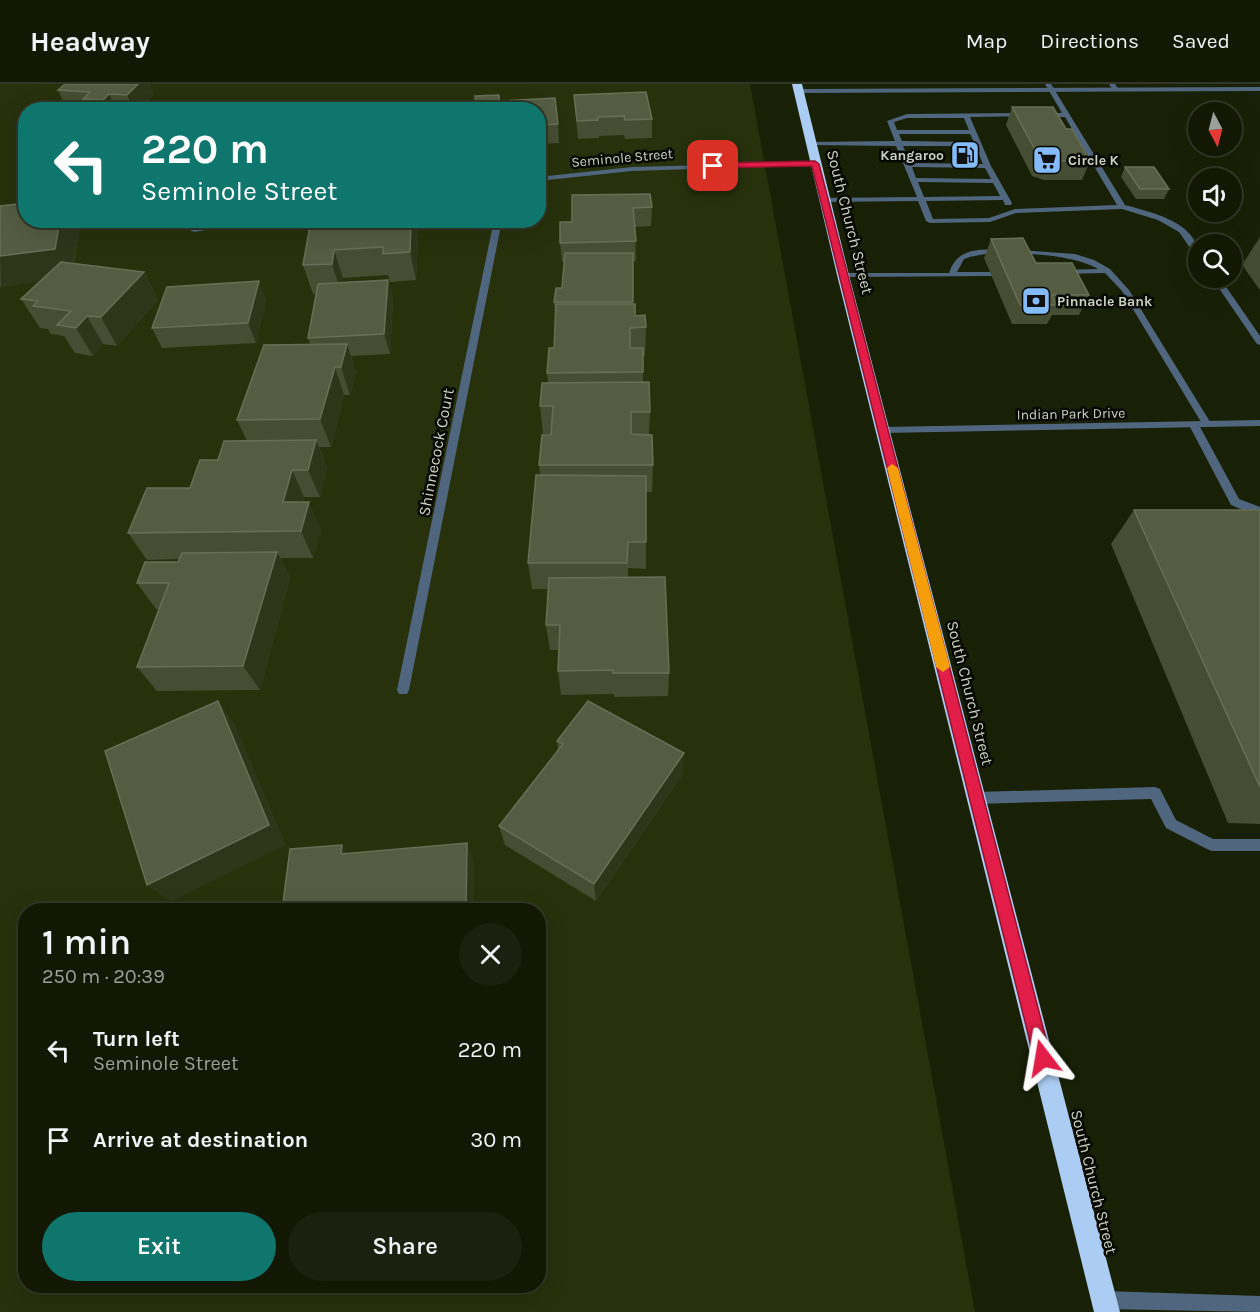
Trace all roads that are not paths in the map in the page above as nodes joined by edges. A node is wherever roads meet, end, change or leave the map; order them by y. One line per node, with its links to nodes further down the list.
1 (798, 87): 2 (street); 9 (highway, South Church Street)
2 (1049, 87): 3 (street); 5 (street)
3 (1113, 87): 4 (street)
4 (1260, 88)
5 (1066, 114): 6 (street); 21 (street)
6 (966, 115): 7 (street); 8 (street)
7 (895, 132): 8 (street); 10 (street)
8 (974, 132): 11 (street)
9 (811, 143): 10 (street); 12 (highway, South Church Street)
10 (899, 143): 11 (street); 13 (street)
11 (979, 144): 14 (street)
12 (815, 164): 15 (street, Seminole Street); 20 (highway, South Church Street)
13 (908, 165): 14 (street); 16 (street)
14 (987, 166): 17 (street)
15 (546, 178)
16 (914, 180): 17 (street); 19 (street)
17 (996, 181): 18 (street)
18 (1005, 198): 19 (street); 22 (street)
19 (922, 199): 20 (street); 22 (street)
20 (824, 200): 30 (highway, South Church Street)
21 (1122, 207): 22 (street); 26 (street)
22 (1015, 211)
23 (207, 228): 25 (street)
24 (496, 228): 39 (street, Shinnecock Court)
25 (194, 230)
26 (1188, 239)
27 (1108, 271): 28 (street); 31 (street); 36 (street)
28 (1055, 273)
29 (991, 274): 31 (street)
30 (843, 275): 31 (street); 37 (highway, South Church Street)
31 (952, 275)
32 (1223, 288): 33 (street)
33 (1260, 342)
34 (1260, 423): 36 (street, Indian Park Drive)
35 (1194, 425): 36 (street, Indian Park Drive); 37 (street, Indian Park Drive); 38 (street)
36 (1207, 425)
37 (882, 430): 40 (highway, South Church Street)
38 (1260, 513)
39 (403, 690)
40 (976, 798): 41 (street); 43 (highway, South Church Street)
41 (1260, 845)
42 (1260, 1305): 43 (street)
43 (1106, 1306)

